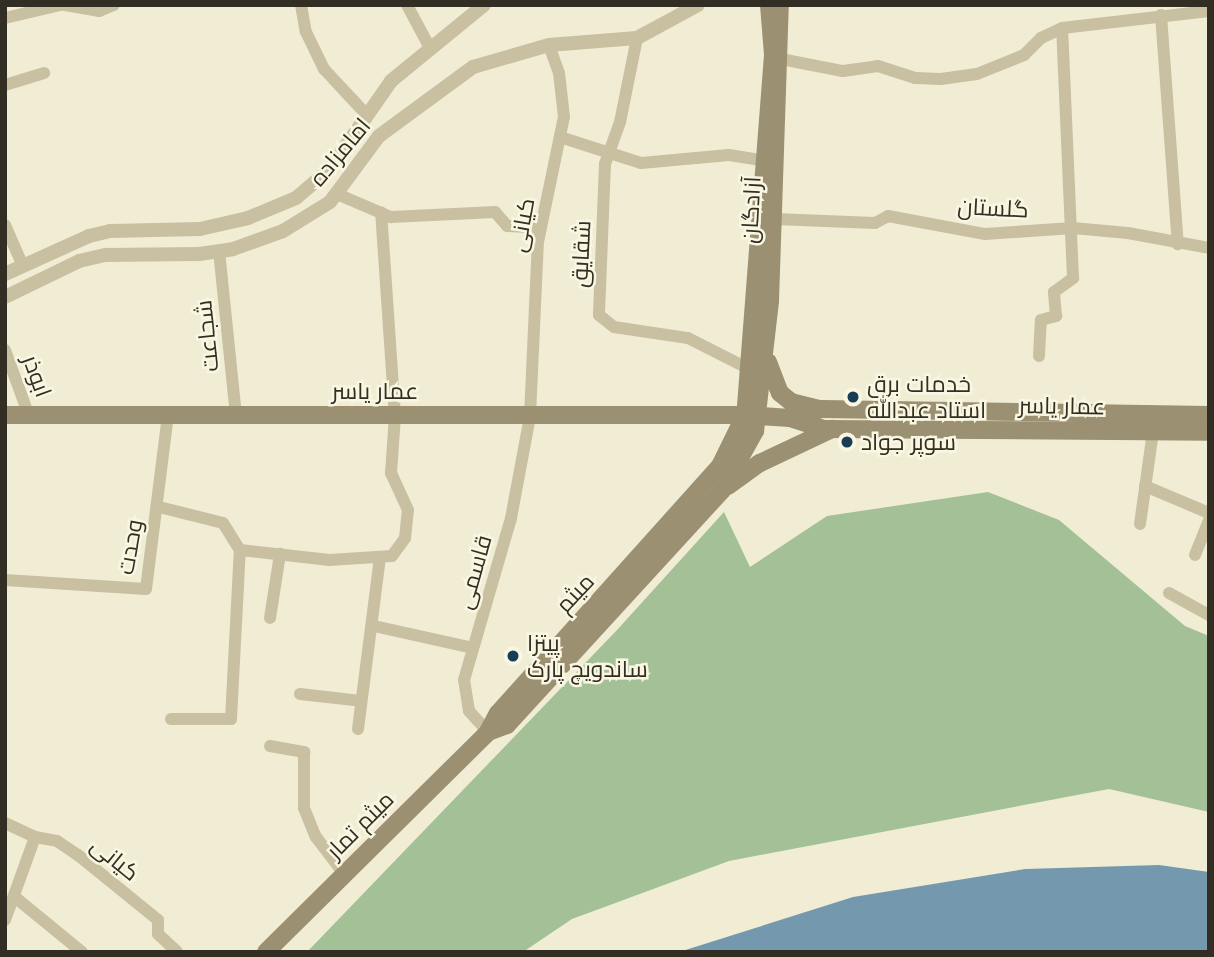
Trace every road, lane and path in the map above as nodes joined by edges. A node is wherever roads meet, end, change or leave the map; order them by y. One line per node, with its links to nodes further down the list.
1 (60, 5): 12 (street)
2 (65, 5): 3 (street)
3 (114, 5)
4 (301, 5): 20 (street)
5 (407, 5): 16 (street)
6 (484, 5): 16 (street, امامزاده)
7 (698, 5): 14 (street, امامزاده)
8 (769, 5): 23 (main road, آزادگان)
9 (780, 5): 17 (main road, آزادگان)
10 (1209, 10): 11 (street)
11 (1161, 15): 13 (street); 30 (street)
12 (5, 18)
13 (1062, 28): 17 (street); 29 (street)
14 (637, 38): 15 (street, امامزاده); 22 (street, شقایق)
15 (549, 45): 21 (street, کیانی); 24 (street, امامزاده)
16 (429, 46): 20 (street, امامزاده)
17 (782, 59): 26 (main road, آزادگان)
18 (44, 72): 19 (street)
19 (5, 85)
20 (366, 114): 33 (street, امامزاده)
21 (560, 137): 22 (street); 28 (street, کیانی)
22 (610, 152): 23 (street); 39 (street, شقایق)
23 (765, 161): 39 (main road, آزادگان)
24 (337, 194): 25 (street); 32 (street, امامزاده)
25 (381, 212): 28 (street); 46 (street)
26 (775, 219): 29 (street, گلستان); 36 (main road, آزادگان)
27 (5, 225): 33 (street)
28 (541, 228): 47 (street, کیانی)
29 (1073, 228): 30 (street, گلستان); 38 (street)
30 (1178, 244): 31 (street, گلستان)
31 (1209, 248)
32 (219, 251): 35 (street, امامزاده); 45 (street, شجاعت)
33 (22, 264): 34 (street, امامزاده)
34 (5, 274)
35 (5, 297)
36 (765, 344): 40 (main road); 48 (main road, آزادگان)
37 (5, 351): 43 (street, ابوذر)
38 (1039, 356)
39 (749, 369): 48 (main road, آزادگان)
40 (822, 409): 42 (main road, عمار یاسر); 49 (main road, عمار یاسر)
41 (5, 415): 43 (main road, عمار یاسر)
42 (1209, 415)
43 (30, 416): 44 (main road, عمار یاسر)
44 (168, 416): 45 (main road, عمار یاسر); 55 (street, وحدت)
45 (236, 416): 46 (main road, عمار یاسر)
46 (396, 416): 47 (main road, عمار یاسر); 62 (street)
47 (530, 416): 48 (main road, عمار یاسر); 68 (street, قاسمی)
48 (752, 416): 49 (main road, عمار یاسر); 54 (main road, میثم); 73 (main road, میثم)
49 (790, 418): 50 (main road, عمار یاسر)
50 (832, 429): 51 (main road, عمار یاسر); 54 (main road)
51 (1153, 432): 52 (main road, عمار یاسر); 53 (street)
52 (1209, 432)
53 (1145, 486): 56 (street); 58 (street)
54 (722, 490): 73 (main road, میثم)
55 (159, 507): 59 (street); 63 (street, وحدت)
56 (1209, 513)
57 (1209, 520): 61 (street)
58 (1140, 524)
59 (240, 550): 60 (street); 71 (street)
60 (280, 554): 62 (street); 66 (street)
61 (1195, 555)
62 (380, 558): 67 (street)
63 (5, 580)
64 (1169, 593): 65 (street)
65 (1209, 615)
66 (270, 618)
67 (374, 626): 68 (street); 70 (street)
68 (473, 648): 73 (street, قاسمی)
69 (300, 694): 70 (street)
70 (361, 701): 72 (street)
71 (171, 719)
72 (358, 729)
73 (488, 732): 77 (main road, میثم تمار)
74 (270, 746): 77 (street)
75 (5, 823): 76 (street, کیانی)
76 (35, 837): 78 (street); 81 (street, کیانی)
77 (345, 875): 82 (main road, میثم تمار)
78 (16, 898): 79 (street); 80 (street)
79 (5, 920)
80 (82, 952)
81 (177, 952)
82 (266, 952)

